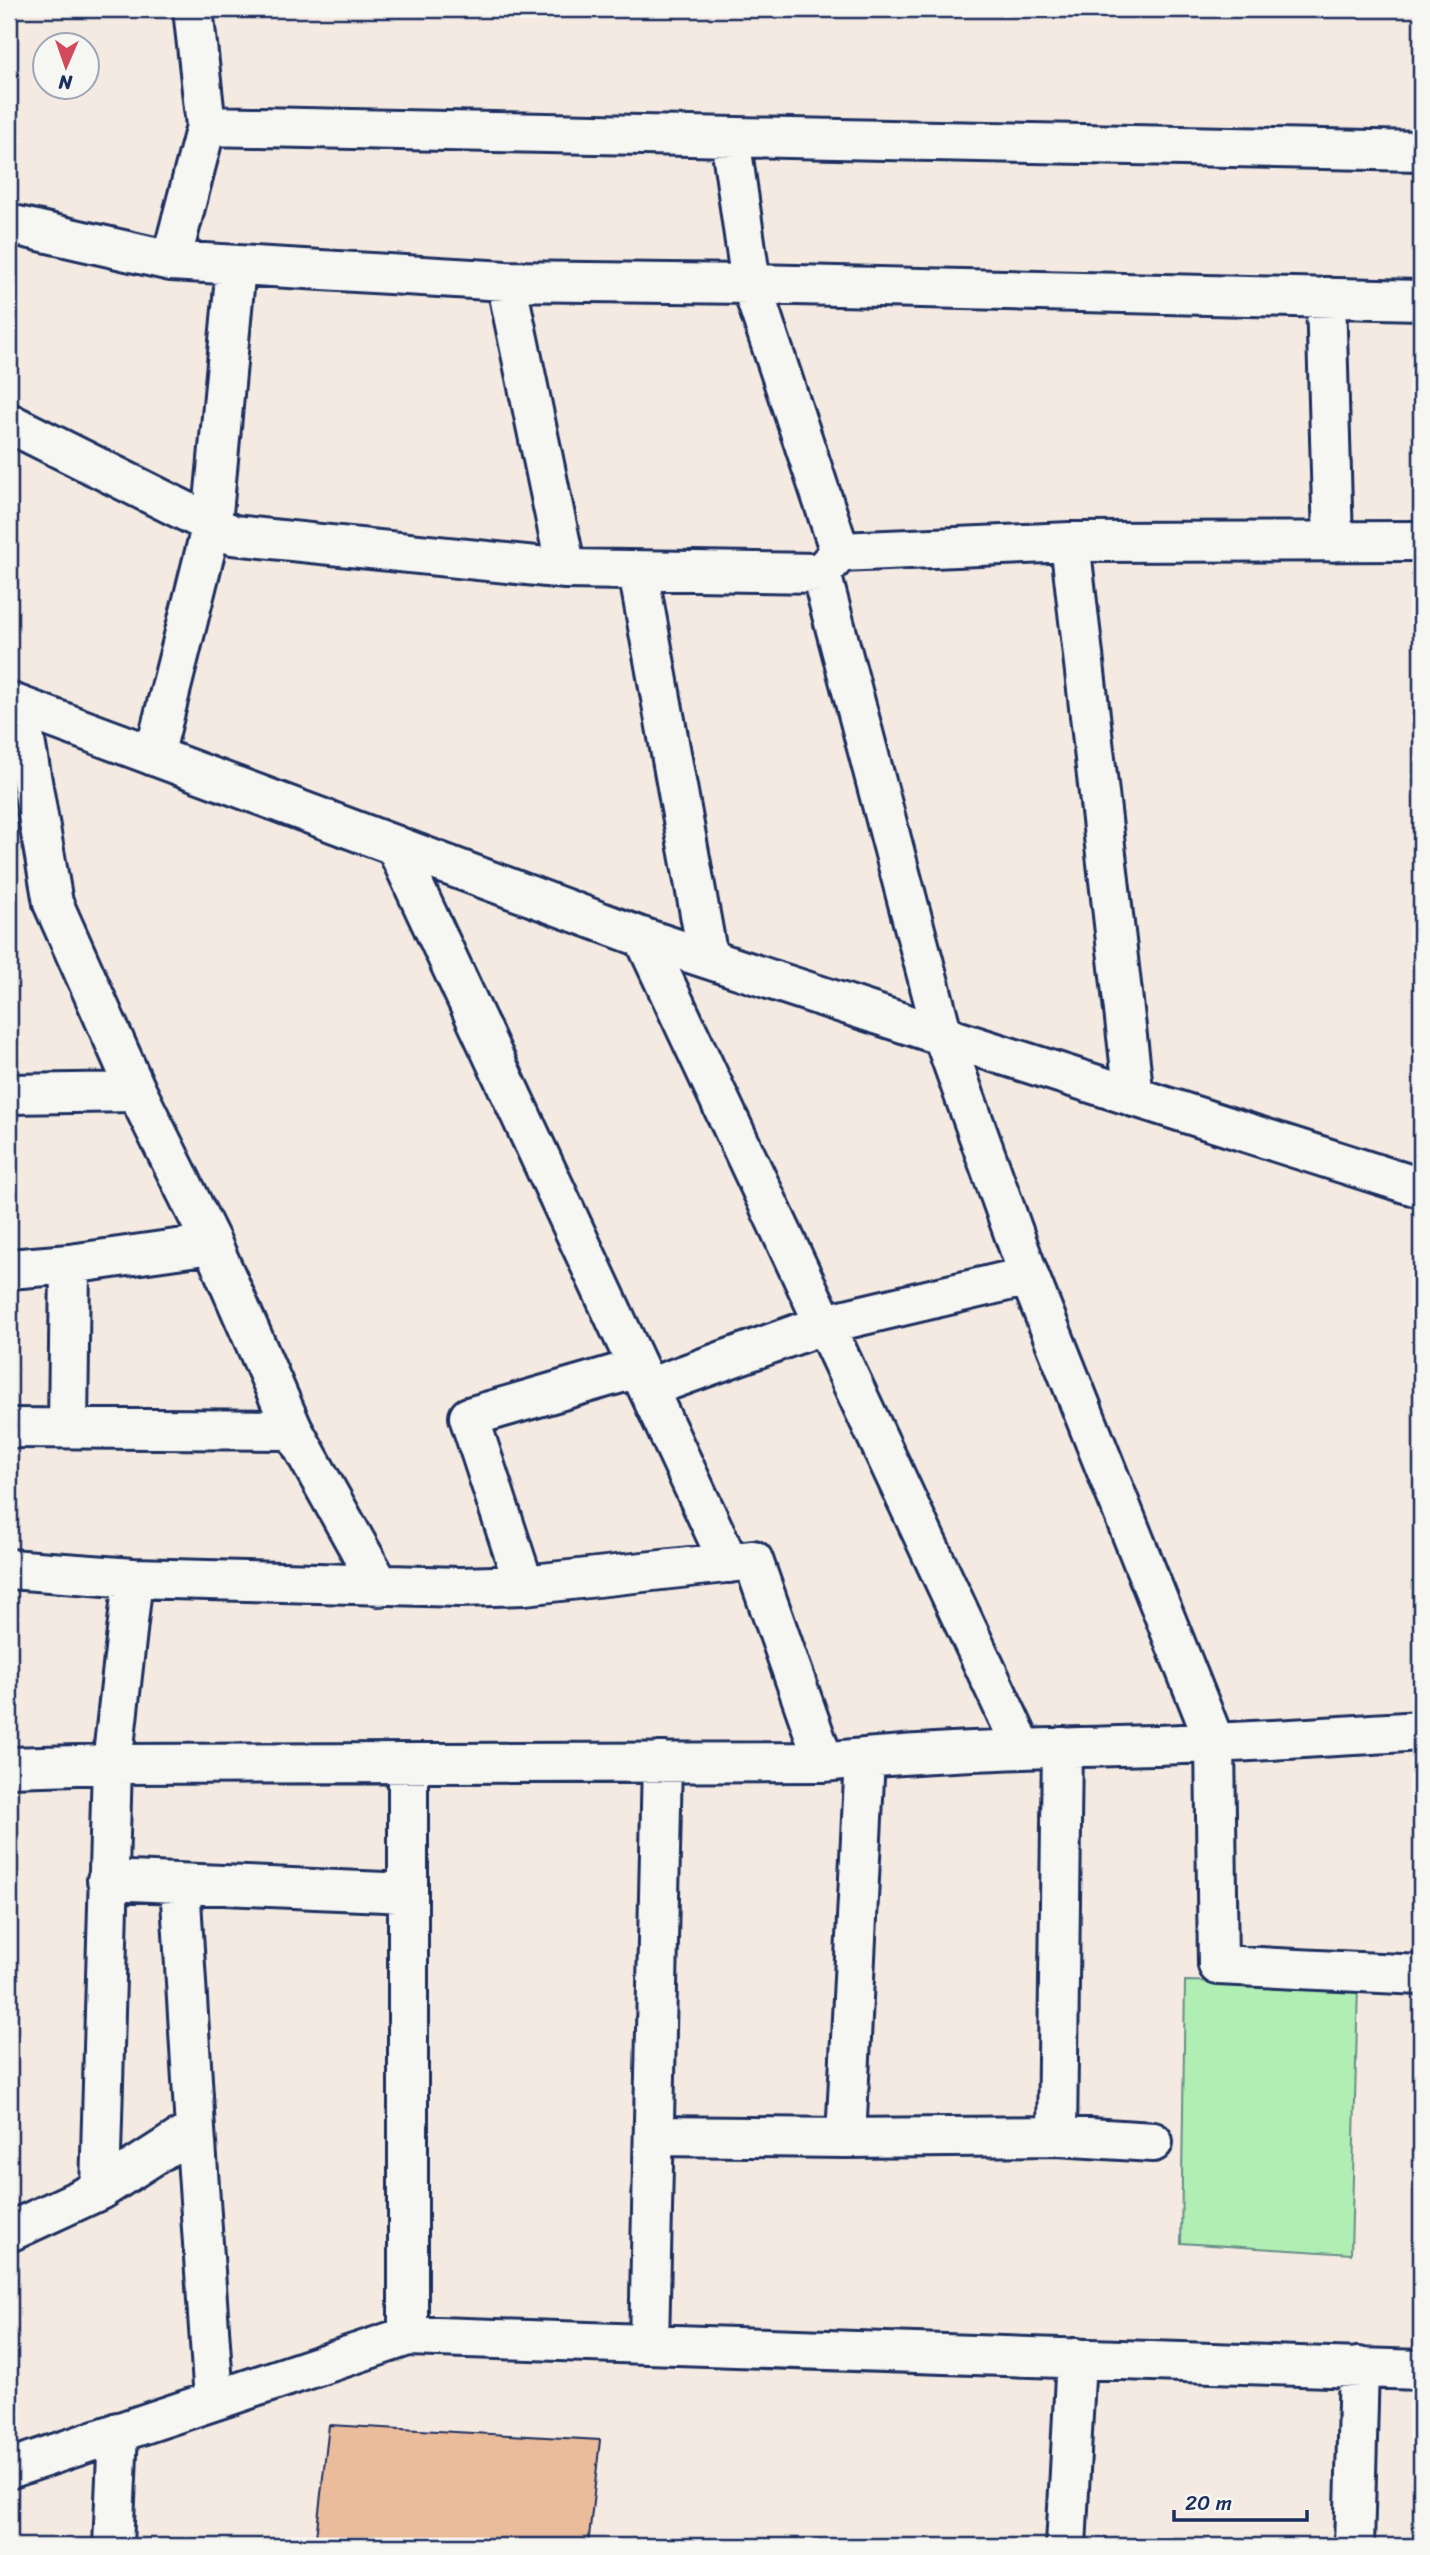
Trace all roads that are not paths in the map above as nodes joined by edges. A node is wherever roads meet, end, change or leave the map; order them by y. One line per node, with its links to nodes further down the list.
1 (193, 9): 2 (street)
2 (206, 126): 3 (street); 6 (street)
3 (730, 136): 4 (street); 9 (street)
4 (1421, 151)
5 (9, 224): 6 (street)
6 (170, 261): 7 (street)
7 (236, 266): 8 (street); 13 (street)
8 (506, 281): 9 (street); 18 (street)
9 (751, 284): 10 (street); 17 (street)
10 (1326, 297): 11 (street); 16 (street)
11 (1421, 300)
12 (9, 423): 13 (street)
13 (212, 524): 18 (street); 21 (street)
14 (1421, 541): 16 (street)
15 (1070, 542): 16 (street); 17 (street); 28 (street)
16 (1333, 542)
17 (831, 563): 19 (street); 25 (street)
18 (566, 569): 19 (street)
19 (638, 571): 24 (street)
20 (14, 704): 21 (street); 26 (street)
21 (154, 756): 22 (street)
22 (395, 845): 23 (street); 35 (street)
23 (645, 938): 24 (street); 34 (street)
24 (708, 958): 25 (street)
25 (943, 1036): 28 (street); 33 (street)
26 (136, 1092): 27 (street); 30 (street)
27 (9, 1094)
28 (1134, 1097): 29 (street)
29 (1421, 1188)
30 (212, 1244): 31 (street); 38 (street)
31 (70, 1264): 32 (street); 36 (street)
32 (9, 1269)
33 (1029, 1276): 34 (street); 45 (street)
34 (825, 1324): 35 (street); 47 (street)
35 (643, 1378): 39 (street); 42 (street)
36 (68, 1427): 37 (street); 38 (street)
37 (9, 1428)
38 (293, 1430): 43 (street)
39 (729, 1563): 42 (street); 50 (street)
40 (9, 1569): 41 (street)
41 (133, 1578): 43 (street); 51 (street)
42 (524, 1585): 43 (street)
43 (380, 1586)
44 (1421, 1731): 45 (street)
45 (1215, 1743): 46 (street); 57 (street)
46 (1062, 1747): 47 (street); 60 (street)
47 (1023, 1749): 48 (street)
48 (865, 1758): 50 (street); 61 (street)
49 (662, 1762): 50 (street); 52 (street); 59 (street)
50 (824, 1762)
51 (112, 1765): 52 (street); 53 (street); 54 (street)
52 (408, 1765): 56 (street)
53 (9, 1767)
54 (107, 1880): 55 (street); 63 (street)
55 (180, 1884): 56 (street); 58 (street)
56 (408, 1893): 65 (street)
57 (1421, 1975)
58 (195, 2129): 63 (street); 70 (street)
59 (654, 2136): 61 (street); 66 (street)
60 (1057, 2136): 61 (street); 62 (street)
61 (846, 2138)
62 (1153, 2142)
63 (100, 2190): 64 (street)
64 (9, 2232)
65 (408, 2336): 66 (street); 70 (street)
66 (649, 2344): 67 (street)
67 (1076, 2358): 68 (street); 74 (street)
68 (1359, 2367): 69 (street); 75 (street)
69 (1421, 2370)
70 (214, 2400): 71 (street)
71 (118, 2432): 72 (street); 73 (street)
72 (9, 2469)
73 (113, 2546)
74 (1066, 2546)
75 (1354, 2546)

